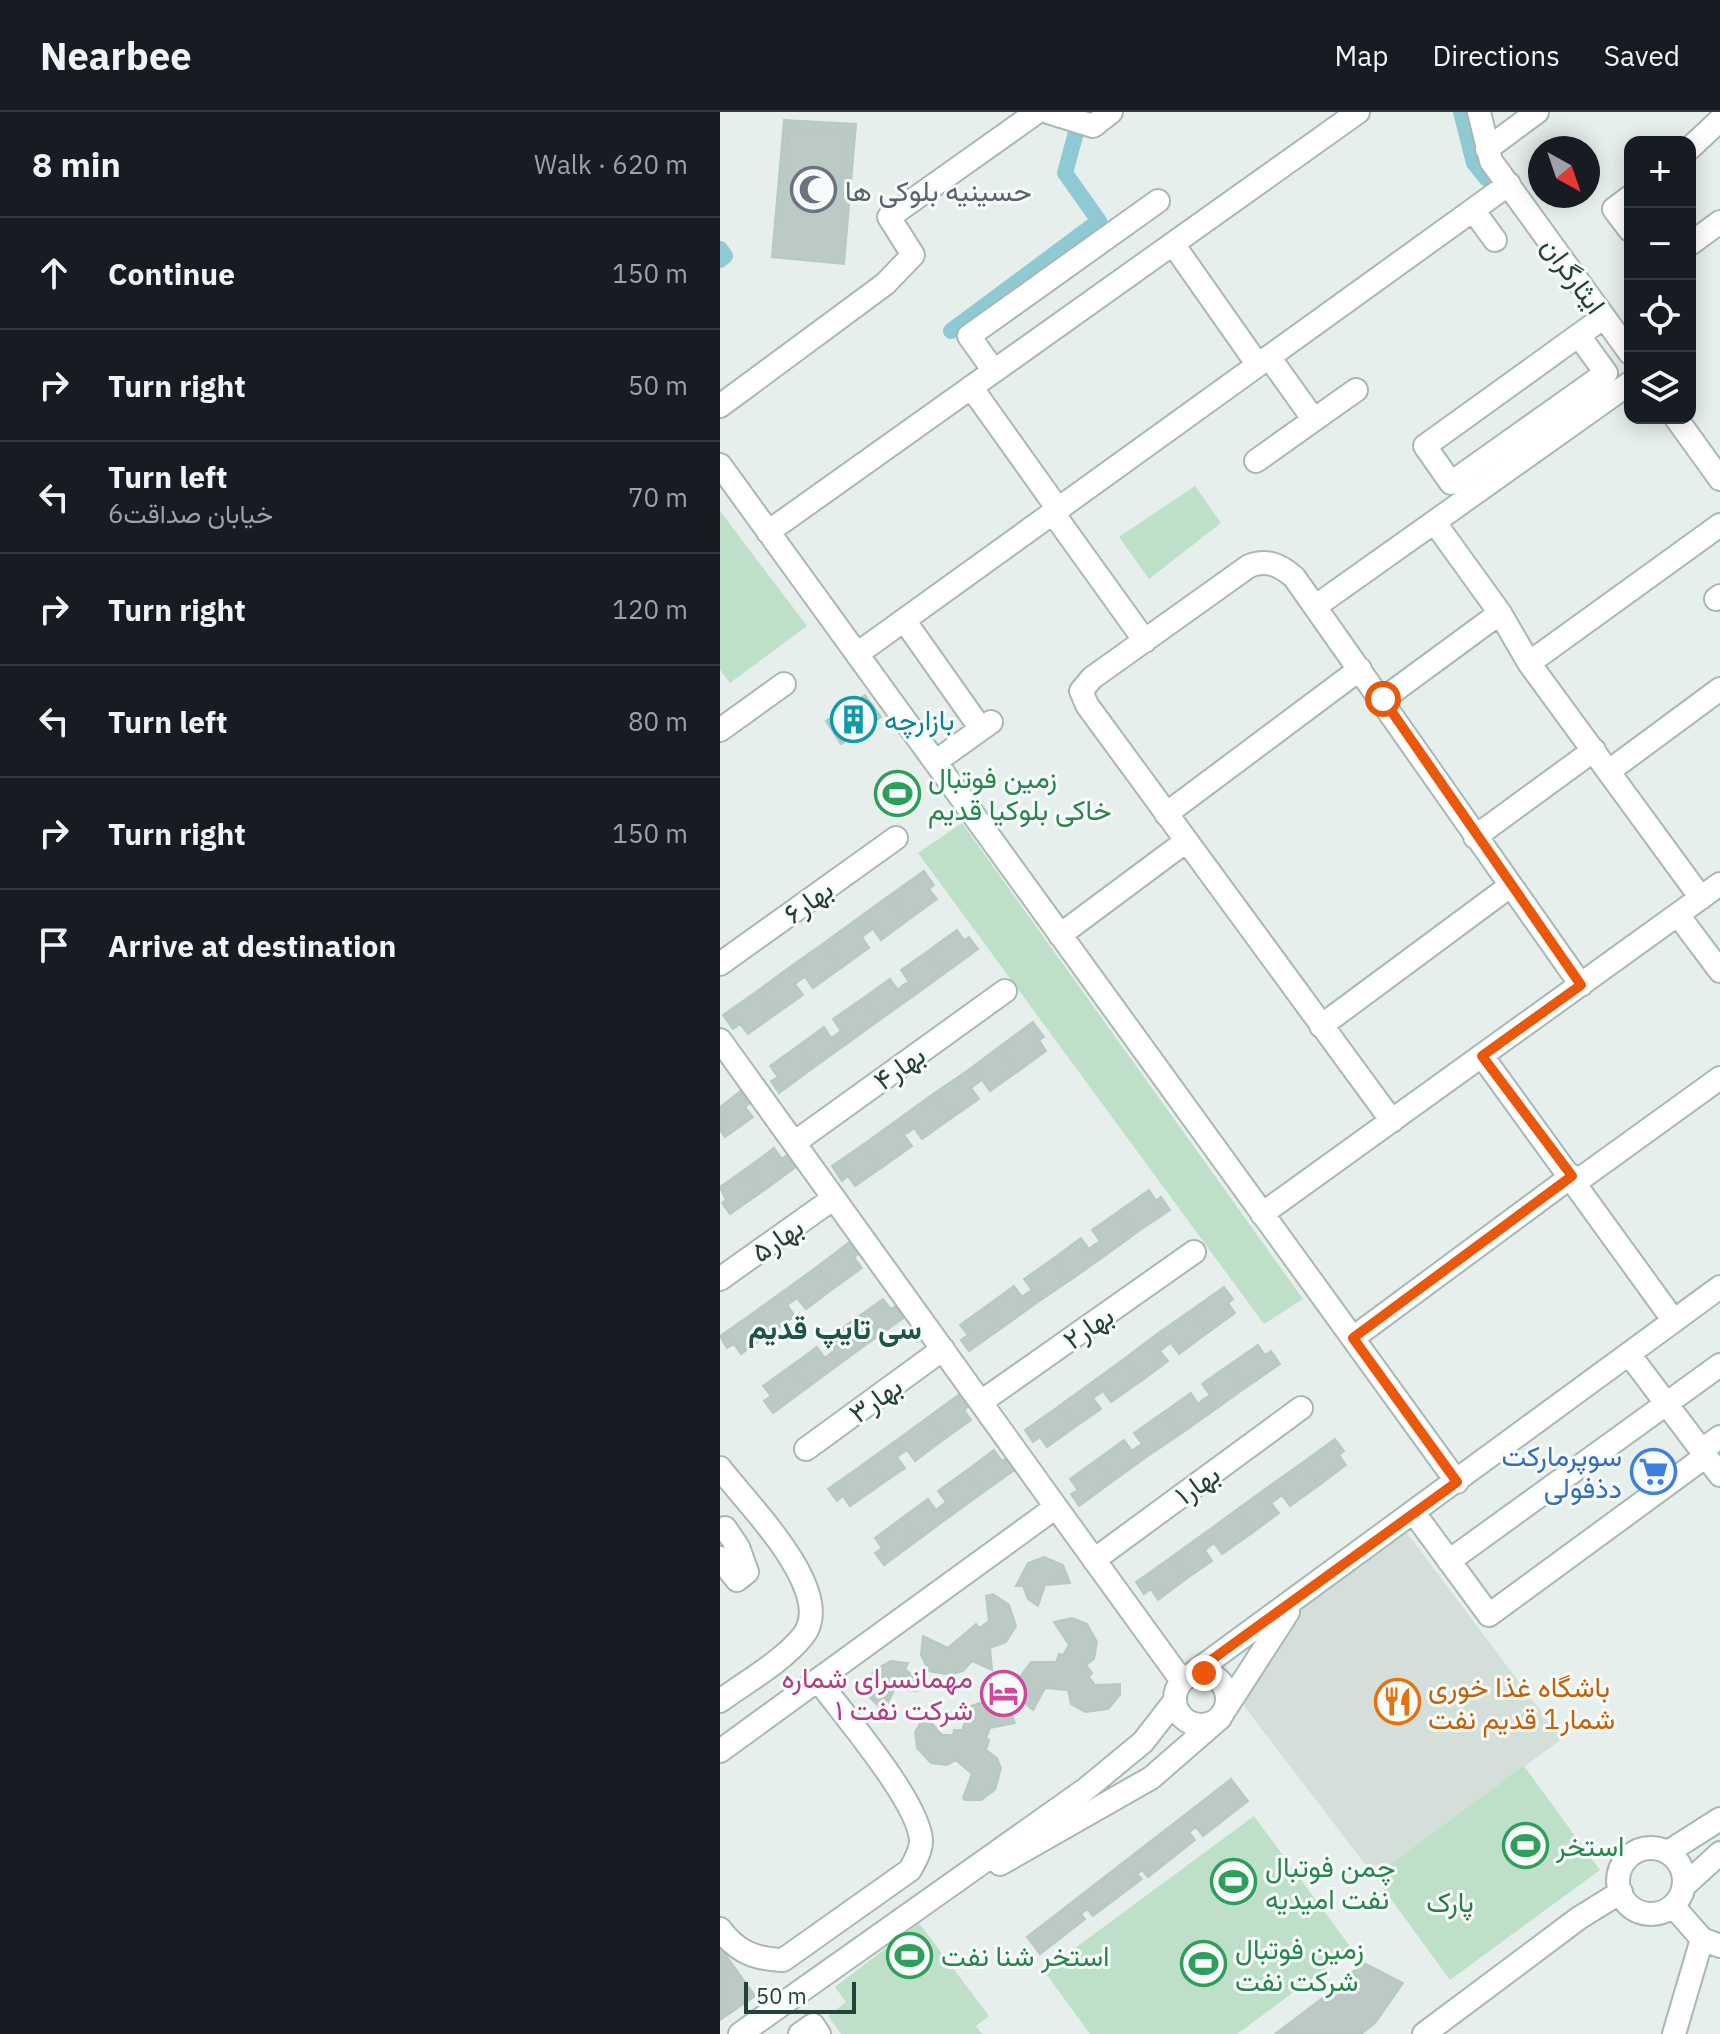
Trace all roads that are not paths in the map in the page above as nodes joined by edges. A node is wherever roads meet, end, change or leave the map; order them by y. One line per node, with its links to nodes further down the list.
1 (1048, 112): 2 (street)
2 (1111, 112)
3 (1358, 112): 18 (street)
4 (1479, 112): 9 (street, ایثارگران)
5 (1537, 112): 9 (street)
6 (1025, 116): 27 (street)
7 (1720, 120): 8 (street)
8 (1696, 142)
9 (1487, 149): 10 (street, ایثارگران)
10 (1509, 184): 13 (street); 19 (street, ایثارگران)
11 (1158, 201): 23 (street)
12 (1624, 202): 14 (street)
13 (1473, 210): 16 (street); 22 (street)
14 (1624, 222)
15 (1720, 222): 17 (street)
16 (1495, 240)
17 (1696, 240)
18 (1173, 244): 22 (street); 23 (street)
19 (1604, 317): 20 (street); 21 (street, ایثارگران)
20 (1579, 336): 20 (street)
21 (1624, 344)
22 (1263, 361): 28 (street); 33 (street)
23 (994, 371): 24 (street)
24 (971, 387): 33 (street); 36 (street)
25 (1624, 387): 34 (street)
26 (1356, 390): 28 (street)
27 (720, 406)
28 (1314, 420): 30 (street)
29 (1680, 424): 32 (street)
30 (1256, 461)
31 (720, 465): 36 (street)
32 (1720, 479)
33 (1055, 511): 39 (street); 40 (street)
34 (1435, 523): 37 (street); 38 (street)
35 (1720, 525): 42 (street)
36 (768, 532): 41 (street)
37 (1316, 606): 40 (street); 43 (street)
38 (1500, 613): 42 (street); 46 (street)
39 (904, 620): 41 (street); 49 (street)
40 (1145, 641): 51 (street)
41 (857, 654): 49 (street)
42 (1529, 663): 48 (street)
43 (1360, 669): 46 (street); 51 (street)
44 (784, 684): 47 (street)
45 (1720, 689): 50 (street)
46 (1383, 699): 52 (street)
47 (720, 730)
48 (1594, 750): 50 (street); 52 (street)
49 (935, 762): 59 (street)
50 (1609, 771): 57 (street)
51 (1166, 814): 54 (street)
52 (1475, 837): 56 (street)
53 (896, 838): 60 (street, بهار۶)
54 (1185, 842): 59 (street); 64 (street)
55 (1720, 884): 57 (street)
56 (1510, 886): 62 (street); 64 (street)
57 (1701, 898): 58 (street)
58 (1678, 915): 61 (street); 62 (street)
59 (1060, 935): 72 (street)
60 (720, 964)
61 (1720, 971)
62 (1581, 985): 66 (street)
63 (1005, 991): 69 (street, بهار۴)
64 (1321, 1026): 68 (street)
65 (720, 1040): 69 (street)
66 (1482, 1056): 68 (street); 70 (street)
67 (1720, 1078): 70 (street)
68 (1392, 1121): 72 (street)
69 (794, 1143): 71 (street)
70 (1574, 1179): 76 (street); 77 (street)
71 (834, 1198): 74 (street, بهار۵); 78 (street)
72 (1262, 1214): 77 (street)
73 (1194, 1252): 81 (street, بهار۲)
74 (720, 1279)
75 (1720, 1287): 76 (street)
76 (1674, 1321): 79 (street)
77 (1353, 1338): 88 (street)
78 (943, 1349): 81 (street); 85 (street, بهار۳)
79 (1629, 1354): 82 (street); 88 (street)
80 (1720, 1365): 82 (street)
81 (981, 1402): 89 (street)
82 (1668, 1403): 84 (street); 95 (street)
83 (1301, 1408): 94 (street, بهار۱)
84 (1709, 1448): 87 (street); 95 (street)
85 (806, 1449)
86 (720, 1468): 90 (street)
87 (1720, 1475)
88 (1457, 1482): 91 (street)
89 (1056, 1507): 94 (street); 98 (street)
90 (751, 1508): 92 (street); 99 (street)
91 (1414, 1513): 95 (street); 96 (street)
92 (723, 1531): 93 (street)
93 (720, 1558)
94 (1094, 1560): 97 (street)
95 (1449, 1561)
96 (1295, 1601): 97 (street); 101 (street)
97 (1187, 1678): 100 (street); 101 (street)
98 (818, 1680): 102 (street); 109 (street)
99 (720, 1701)
100 (1174, 1702): 101 (street); 108 (street)
101 (1223, 1713): 108 (street)
102 (720, 1751)
103 (1720, 1819): 104 (street)
104 (1668, 1852): 106 (street); 107 (street)
105 (1720, 1853): 107 (street)
106 (1621, 1892): 107 (street); 111 (street)
107 (1678, 1896): 110 (street)
108 (921, 1905): 112 (street)
109 (720, 1929)
110 (1711, 1943): 115 (street)
111 (1427, 2033)
112 (740, 2034)
113 (800, 2034): 114 (street)
114 (819, 2034)
115 (1674, 2034)

